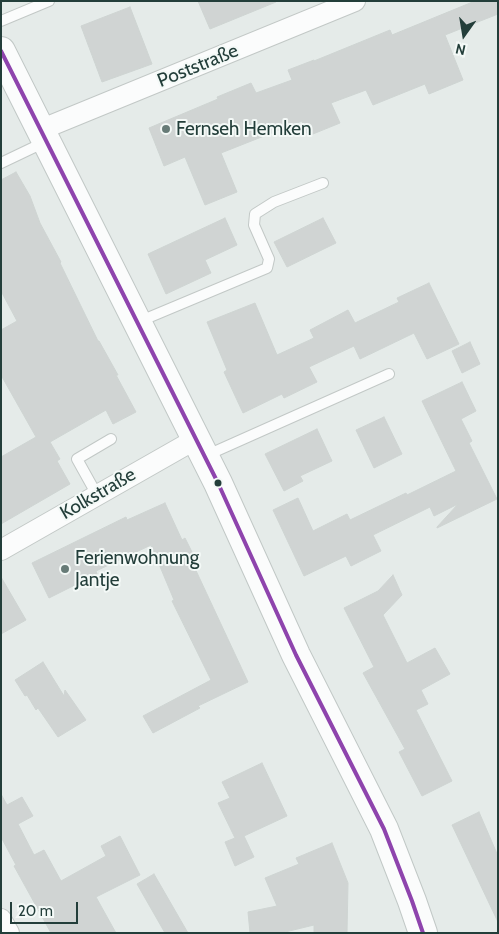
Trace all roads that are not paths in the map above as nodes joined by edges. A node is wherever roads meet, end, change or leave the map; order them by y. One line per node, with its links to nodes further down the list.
1 (49, 1): 3 (lane)
2 (355, 1): 5 (street, Poststraße)
3 (1, 21)
4 (1, 51): 5 (street)
5 (43, 136): 6 (lane); 8 (street)
6 (1, 163)
7 (323, 183): 8 (lane)
8 (137, 323): 11 (street)
9 (389, 374): 11 (lane)
10 (111, 439): 12 (lane)
11 (200, 448): 12 (street, Kolkstraße); 16 (street)
12 (96, 495): 13 (street, Kolkstraße)
13 (1, 550)
14 (1, 919): 15 (street)
15 (9, 933)
16 (423, 933)

